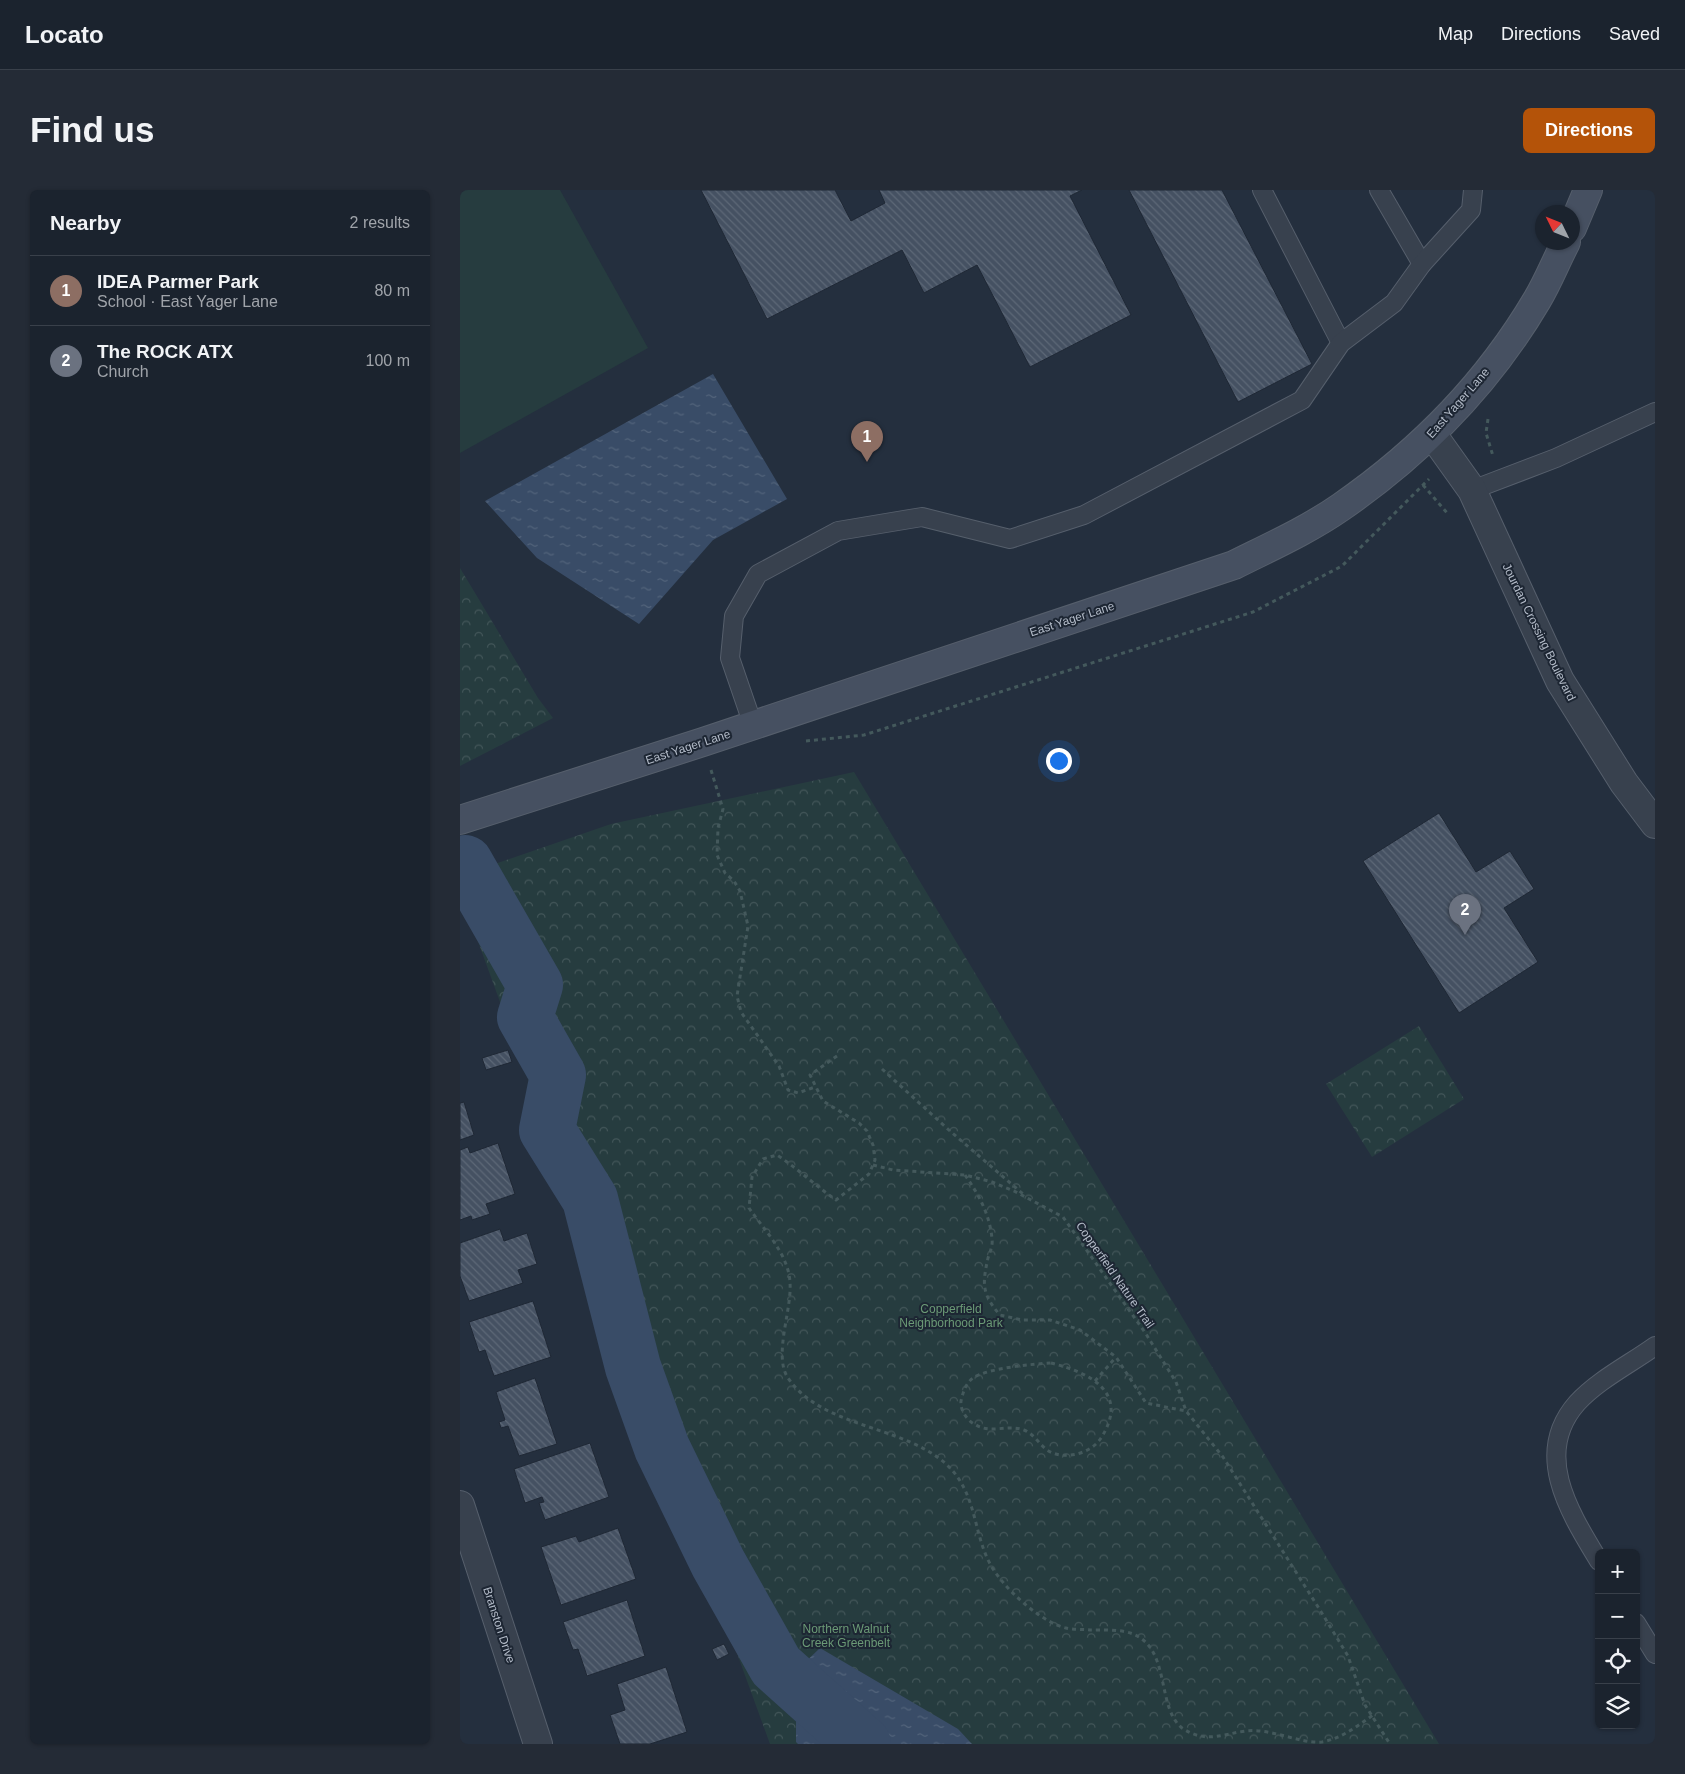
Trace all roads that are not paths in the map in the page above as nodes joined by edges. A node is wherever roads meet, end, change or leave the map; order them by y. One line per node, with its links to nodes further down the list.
1 (1262, 190): 8 (lane)
2 (1379, 190): 7 (lane)
3 (1473, 190): 7 (lane)
4 (1588, 190): 5 (street)
5 (1580, 209)
6 (1562, 250): 10 (street, East Yager Lane)
7 (1422, 264): 8 (lane)
8 (1341, 343): 12 (lane)
9 (1655, 412): 11 (lane)
10 (1432, 434): 11 (street, Jourdan Crossing Boulevard); 12 (street, East Yager Lane)
11 (1472, 490): 14 (street, Jourdan Crossing Boulevard)
12 (753, 725): 13 (street, East Yager Lane)
13 (460, 820)
14 (1655, 824)
15 (1655, 1346): 17 (lane)
16 (460, 1505): 20 (street, Branston Drive)
17 (1595, 1555)
18 (1640, 1630): 19 (lane)
19 (1655, 1654)
20 (538, 1744)

